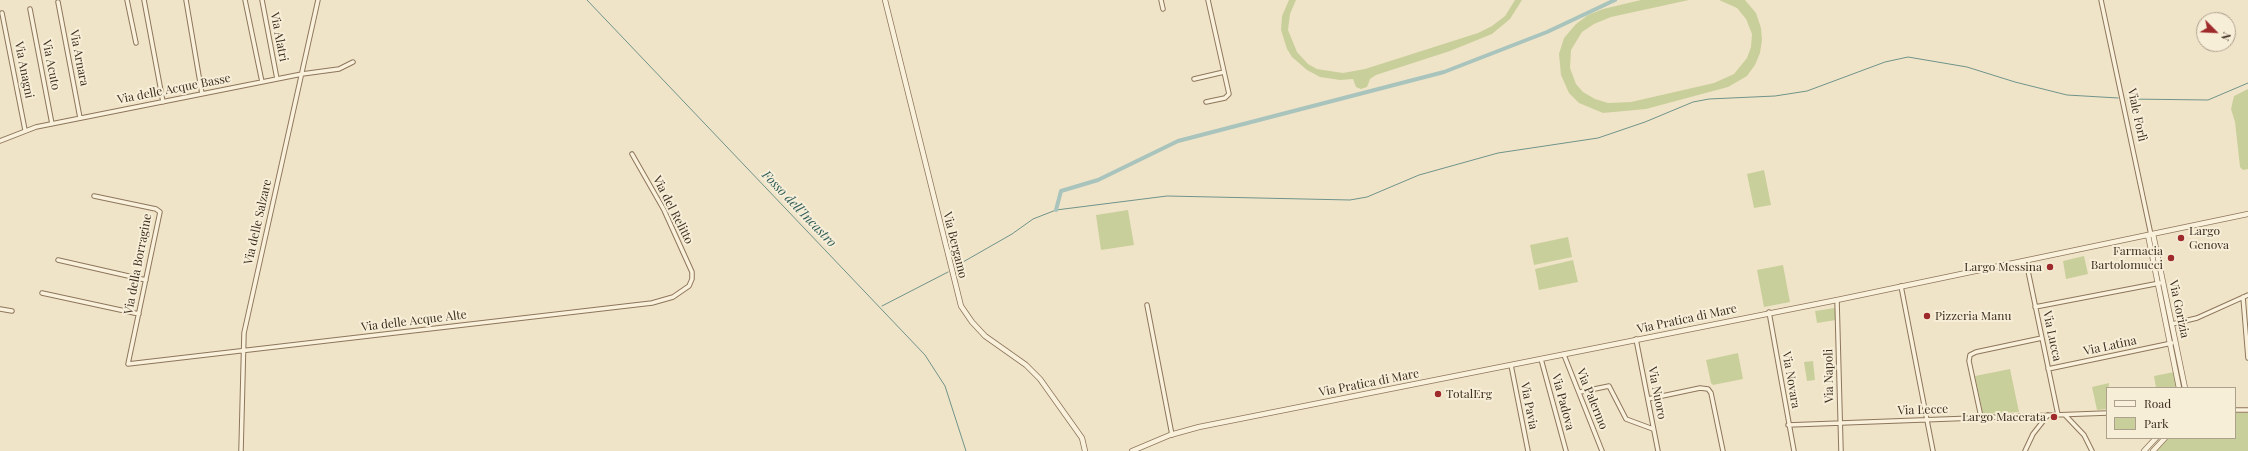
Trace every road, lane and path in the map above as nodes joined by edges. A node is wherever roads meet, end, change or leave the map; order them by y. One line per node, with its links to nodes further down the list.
1 (127, 0): 17 (street)
2 (144, 0): 25 (street)
3 (186, 0): 24 (street)
4 (245, 0): 23 (street)
5 (262, 0): 22 (street, Via Alatri)
6 (318, 0): 20 (street, Via delle Salzare)
7 (885, 0): 14 (street, Via Bergamo)
8 (889, 0): 14 (street)
9 (1161, 0): 15 (street)
10 (1208, 0): 19 (street)
11 (2101, 0): 34 (street, Viale Forlì)
12 (58, 2): 27 (street, Via Arnara)
13 (30, 9): 28 (street, Via Acuto)
14 (887, 9): 82 (street, Via Bergamo)
15 (1163, 9)
16 (2, 13): 29 (street, Via Anagni)
17 (136, 43)
18 (353, 62): 20 (street, Via delle Acque Basse)
19 (1224, 72): 21 (street); 26 (street)
20 (302, 74): 22 (street, Via delle Acque Basse); 56 (street, Via delle Salzare)
21 (1194, 78)
22 (278, 79): 23 (street, Via delle Acque Basse)
23 (262, 82): 24 (street, Via delle Acque Basse)
24 (202, 94): 25 (street, Via delle Acque Basse)
25 (163, 102): 27 (street, Via delle Acque Basse)
26 (1206, 102)
27 (80, 118): 28 (street, Via delle Acque Basse)
28 (52, 124): 29 (street, Via delle Acque Basse)
29 (25, 130): 30 (street, Via delle Acque Basse)
30 (0, 141)
31 (632, 154): 37 (street, Via del Relitto)
32 (94, 196): 38 (street, Via della Borragine)
33 (2248, 214): 34 (street, Via Pratica di Mare)
34 (2151, 235): 36 (street, Via Pratica di Mare); 39 (street, Via Gorizia)
35 (58, 260): 38 (street)
36 (2026, 261): 40 (street, Via Pratica di Mare); 46 (street, Via Lucca)
37 (692, 277): 56 (street, Via delle Acque Alte)
38 (146, 280): 50 (street, Via della Borragine)
39 (2160, 283): 46 (street); 51 (street, Via Gorizia); 55 (street, Via Gorizia)
40 (1900, 286): 44 (street, Via Pratica di Mare); 74 (street)
41 (42, 294): 50 (street)
42 (2248, 295): 43 (street)
43 (2243, 297): 51 (street); 58 (street)
44 (1837, 300): 49 (street, Via Pratica di Mare); 75 (street, Via Napoli)
45 (1147, 305): 78 (street)
46 (2035, 307): 52 (street, Via Lucca)
47 (0, 309): 48 (street)
48 (12, 311)
49 (1769, 312): 53 (street, Via Pratica di Mare); 76 (street, Via Novara)
50 (139, 314): 60 (street, Via della Borragine)
51 (2172, 324): 54 (street, Via Gorizia)
52 (2042, 338): 62 (street, Via Lucca); 73 (street)
53 (1636, 340): 57 (street, Via Pratica di Mare); 66 (street, Via Nuoro)
54 (2175, 342): 55 (street, Via Latina); 64 (street, Via Gorizia)
55 (2170, 344): 62 (street, Via Latina); 63 (street, Via Gorizia)
56 (243, 351): 60 (street, Via delle Acque Alte); 81 (street, Via delle Salzare)
57 (1564, 355): 59 (street, Via Pratica di Mare); 65 (street, Via Palermo)
58 (2248, 358)
59 (1541, 359): 61 (street, Via Pratica di Mare); 85 (street, Via Padova)
60 (128, 364)
61 (1511, 365): 78 (street, Via Pratica di Mare); 84 (street, Via Pavia)
62 (2048, 369): 71 (street, Via Lucca)
63 (2179, 387)
64 (2185, 387)
65 (1580, 392): 77 (street); 86 (street, Via Palermo)
66 (1648, 399): 77 (street, Via Nuoro); 88 (street)
67 (2236, 410): 68 (street)
68 (2248, 410)
69 (2106, 413): 72 (street, Via Lecce)
70 (2048, 415): 71 (street, Via Lecce); 73 (street, Via Lecce); 92 (street)
71 (2058, 415): 72 (street, Via Lecce)
72 (2065, 415): 93 (street)
73 (1981, 417): 74 (street, Via Lecce)
74 (1927, 420): 75 (street, Via Lecce); 91 (street)
75 (1840, 423): 76 (street, Via Lecce); 90 (street, Via Napoli)
76 (1788, 425): 89 (street, Via Novara)
77 (1653, 429): 87 (street, Via Nuoro)
78 (1172, 434): 83 (street, Via Pratica di Mare)
79 (2155, 439): 94 (street)
80 (2164, 439): 95 (street)
81 (241, 451)
82 (1085, 451)
83 (1132, 451)
84 (1528, 451)
85 (1566, 451)
86 (1602, 451)
87 (1658, 451)
88 (1723, 451)
89 (1794, 451)
90 (1840, 451)
91 (1933, 451)
92 (2025, 451)
93 (2092, 451)
94 (2144, 451)
95 (2153, 451)

